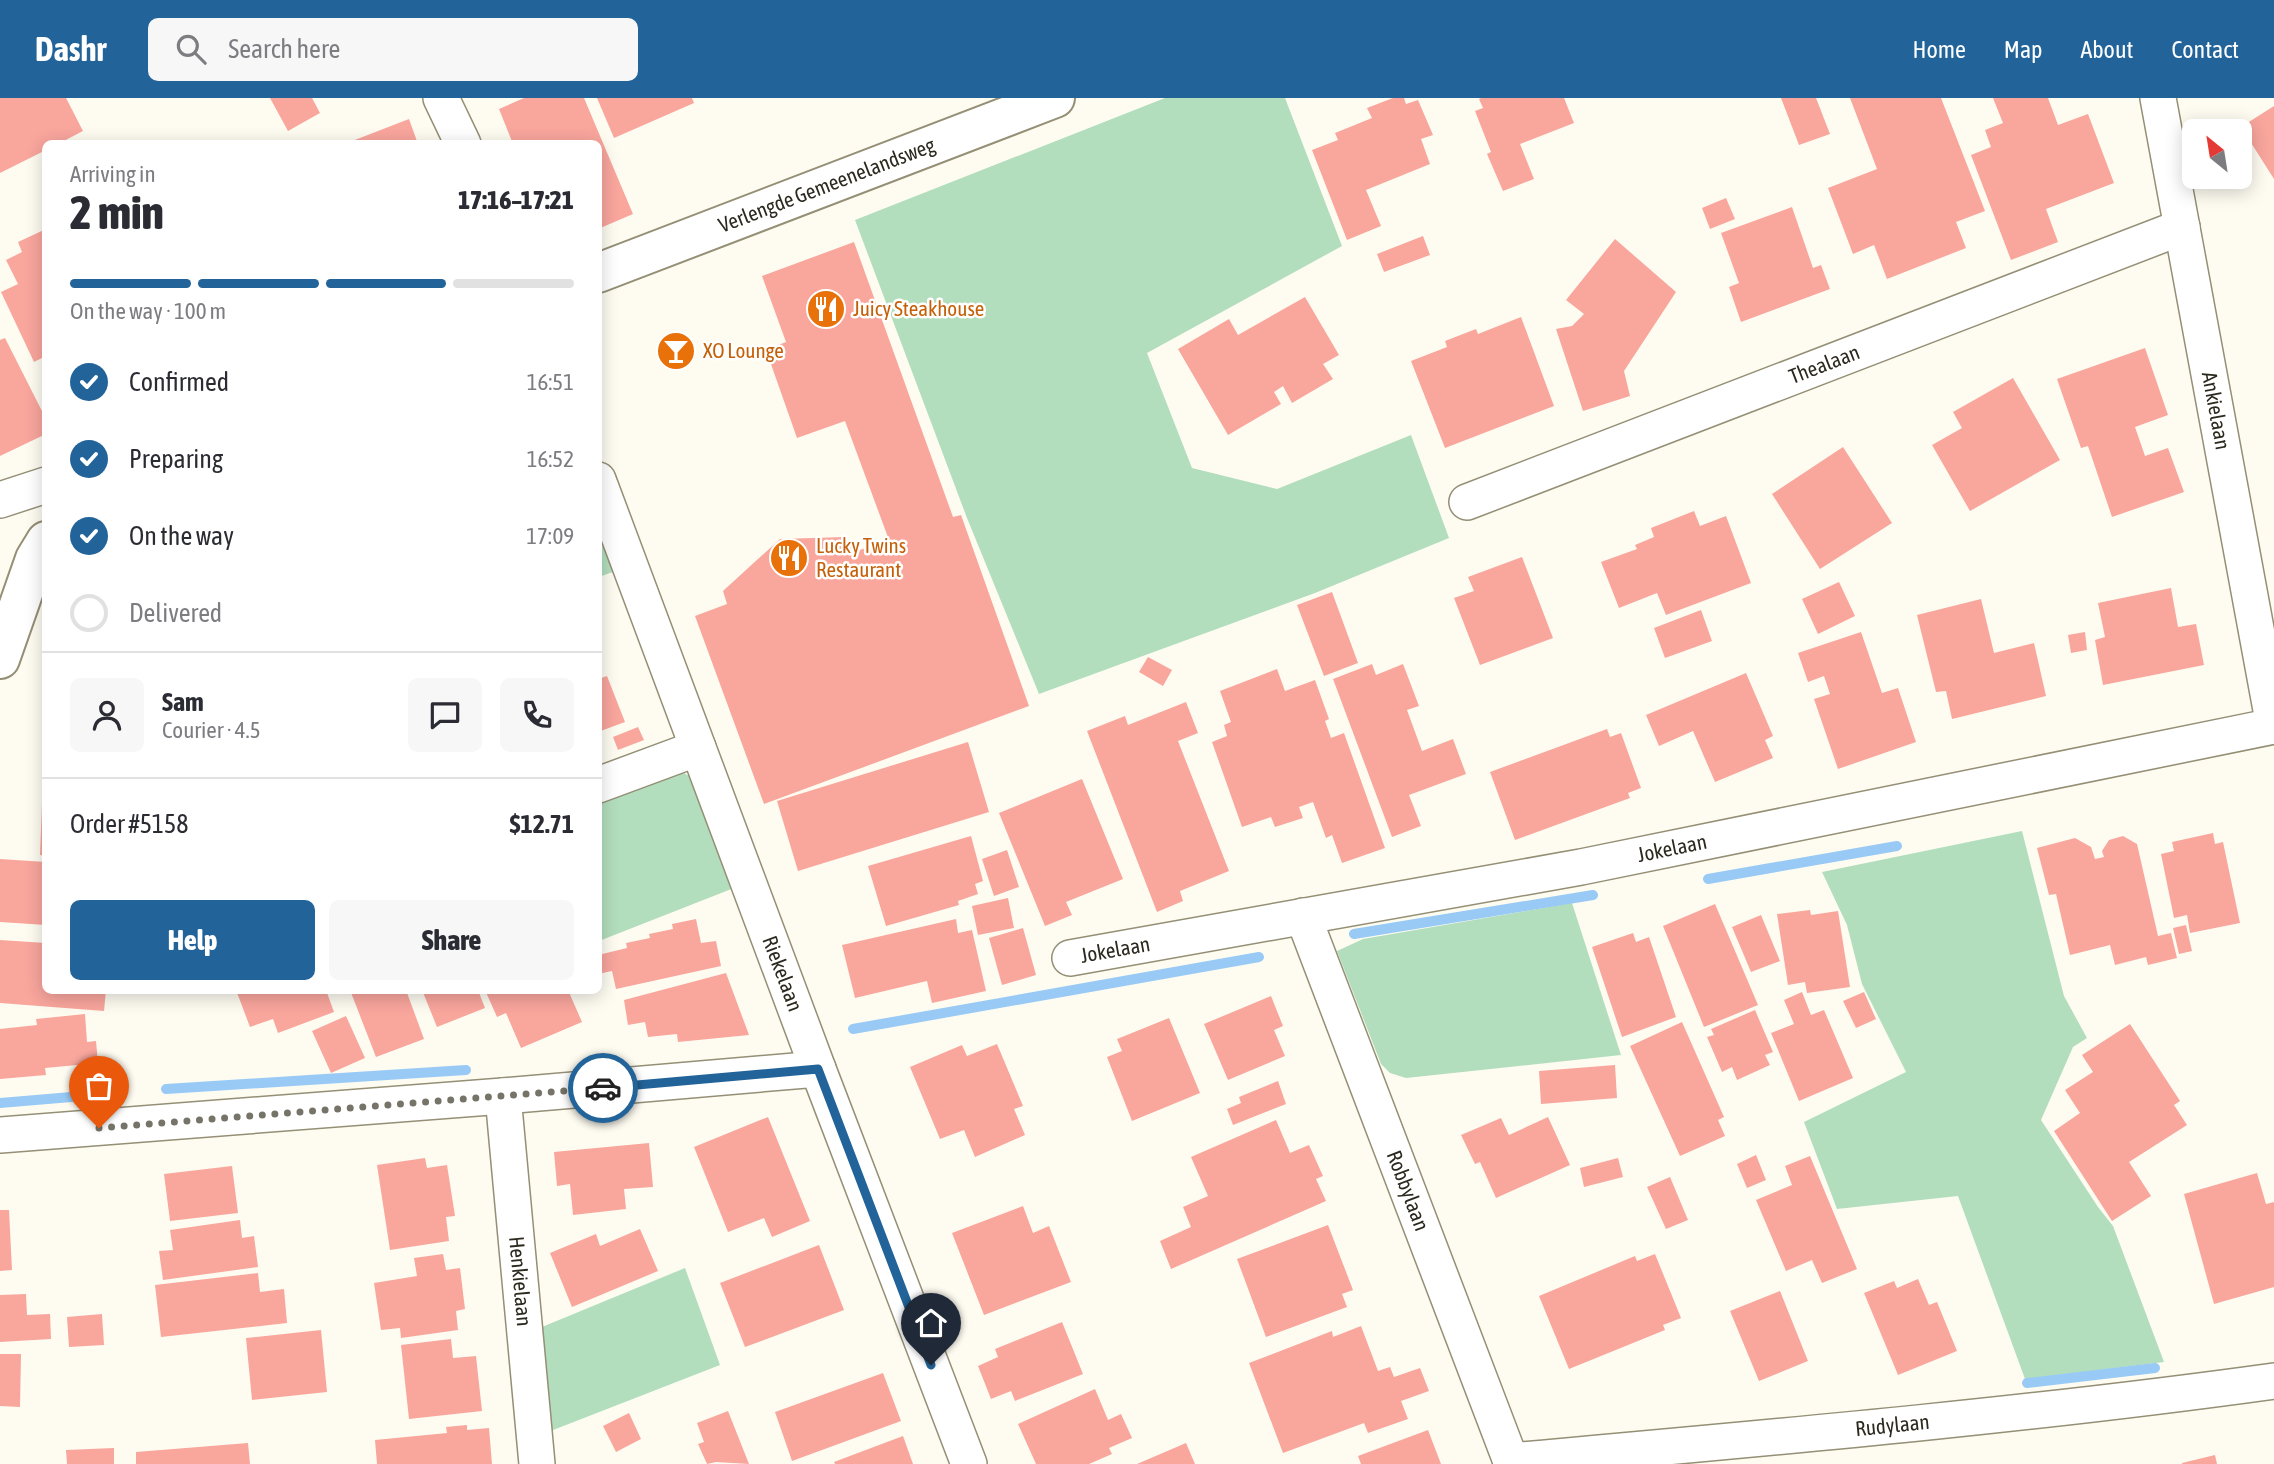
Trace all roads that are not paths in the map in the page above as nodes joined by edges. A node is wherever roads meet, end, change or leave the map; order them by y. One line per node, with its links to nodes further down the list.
1 (441, 98): 4 (street)
2 (2158, 98): 5 (street, Ankielaan)
3 (1041, 101): 6 (street, Verlengde Gemeenelandsweg)
4 (461, 140)
5 (2182, 227): 10 (street, Thealaan); 13 (street, Ankielaan)
6 (602, 271)
7 (42, 486): 9 (street)
8 (602, 491): 14 (street, Riekelaan)
9 (0, 500)
10 (1467, 502)
11 (42, 548): 12 (street)
12 (0, 659)
13 (2274, 726): 16 (street, Jokelaan)
14 (698, 748): 15 (street); 18 (street, Riekelaan)
15 (602, 784)
16 (1303, 916): 17 (street, Jokelaan); 22 (street, Robbylaan)
17 (1070, 958)
18 (818, 1069): 19 (street); 24 (street, Riekelaan)
19 (503, 1096): 20 (street); 23 (street, Henkielaan)
20 (0, 1135)
21 (2274, 1381): 22 (street, Rudylaan)
22 (1511, 1463)
23 (537, 1464)
24 (969, 1464)

